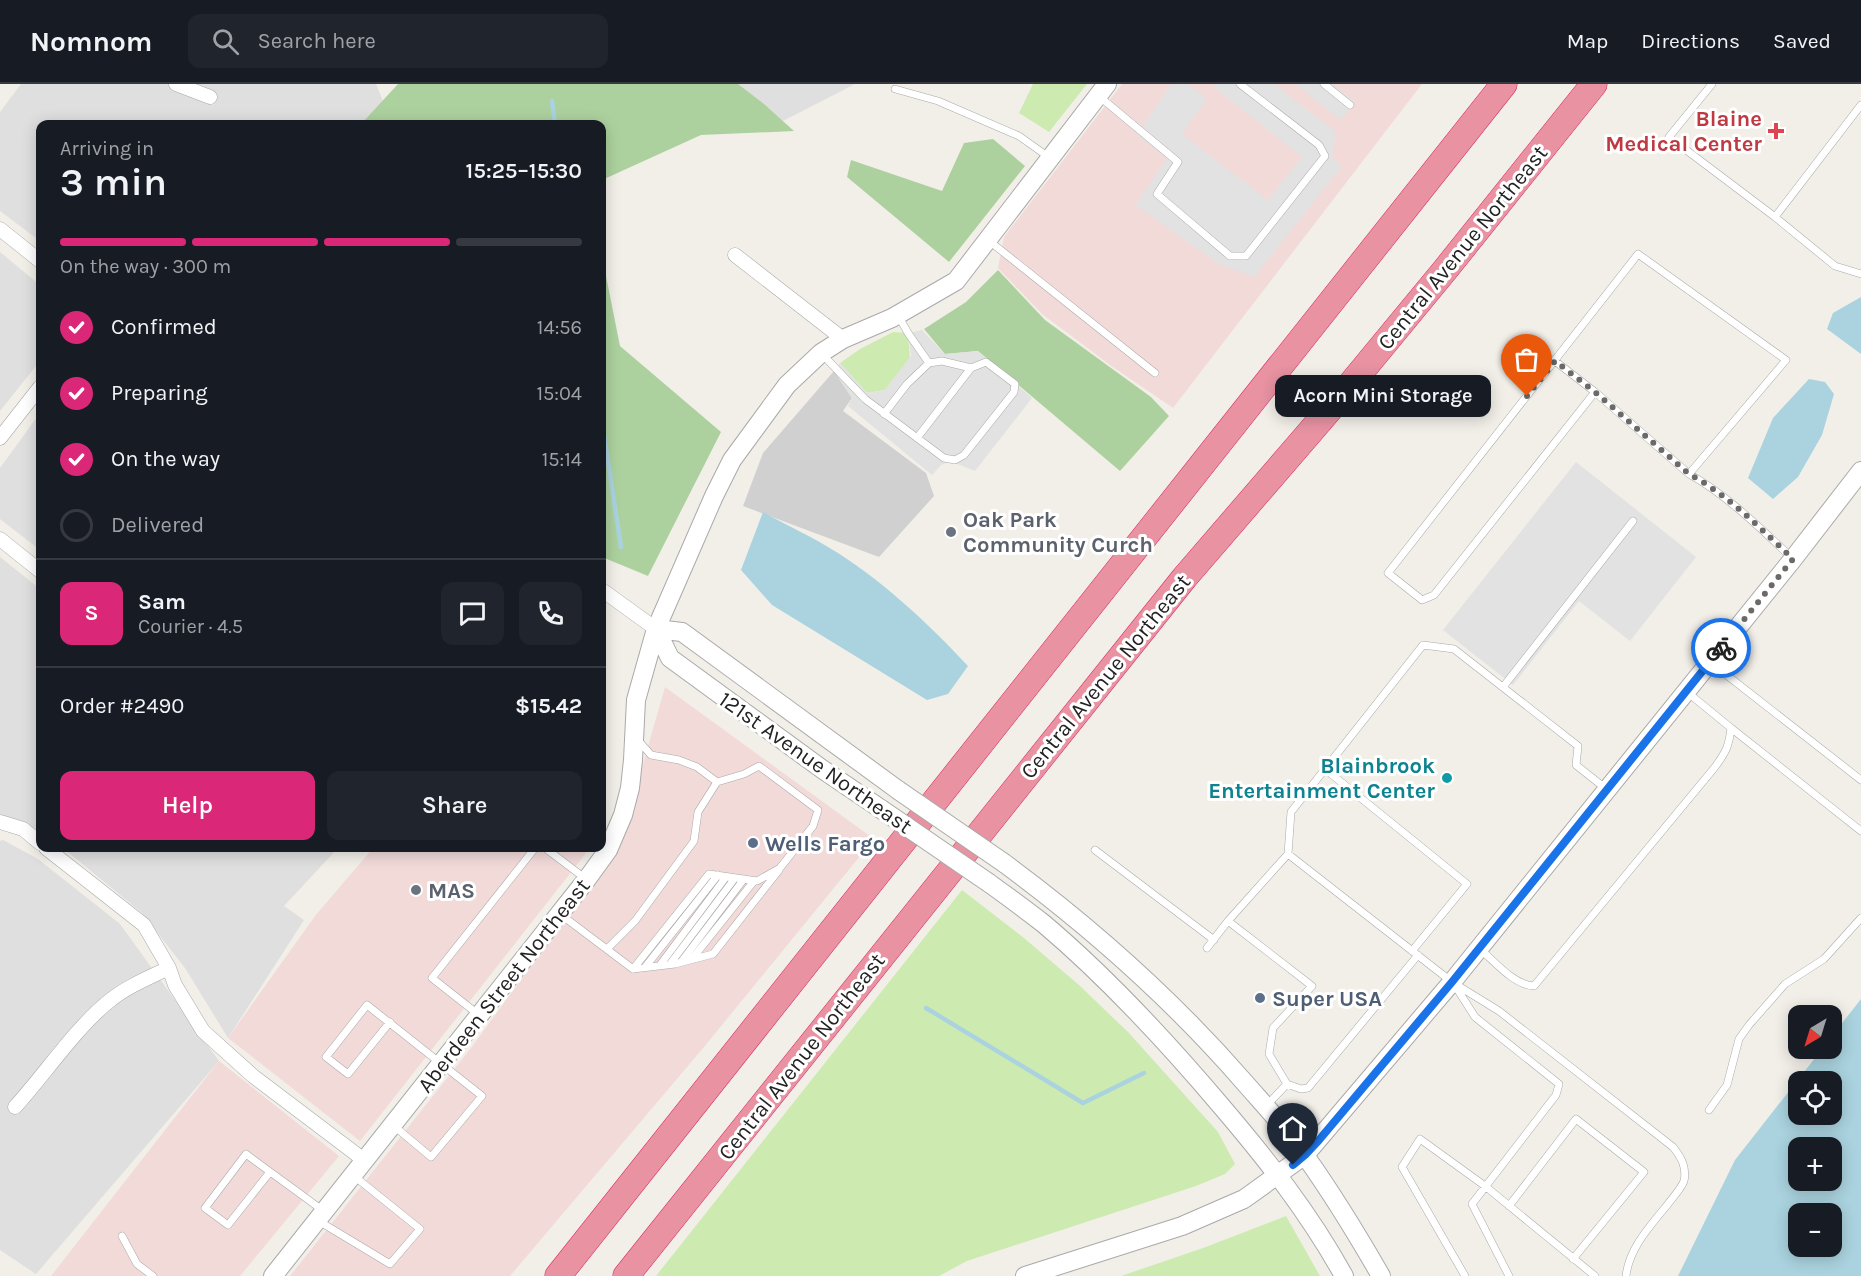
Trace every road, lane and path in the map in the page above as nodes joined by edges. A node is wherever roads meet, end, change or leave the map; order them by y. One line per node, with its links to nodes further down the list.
1 (176, 84): 9 (street)
2 (1240, 84): 8 (lane)
3 (1324, 84): 10 (lane)
4 (1504, 84): 98 (highway)
5 (1594, 84): 99 (highway, Central Avenue Northeast)
6 (1712, 84): 13 (lane)
7 (895, 89): 12 (lane)
8 (1102, 90): 12 (street, Aberdeen Street Northeast)
9 (210, 97)
10 (1350, 105)
11 (1861, 105): 13 (lane)
12 (1050, 158): 15 (street, Aberdeen Street Northeast)
13 (1775, 217): 18 (lane)
14 (0, 229): 17 (street)
15 (988, 240): 19 (street, Aberdeen Street Northeast); 25 (lane)
16 (735, 255): 20 (street)
17 (36, 258)
18 (1861, 274)
19 (898, 315): 20 (street, Aberdeen Street Northeast); 23 (lane)
20 (843, 339): 21 (street, Aberdeen Street Northeast)
21 (821, 353): 28 (lane); 38 (street, Aberdeen Street Northeast)
22 (1555, 361): 27 (lane); 27 (lane); 32 (lane)
23 (929, 363): 24 (lane); 28 (lane)
24 (971, 368): 30 (lane); 30 (lane)
25 (1155, 373)
26 (36, 392): 29 (street)
27 (1595, 392): 32 (lane)
28 (884, 414): 30 (lane)
29 (0, 438)
30 (917, 438)
31 (1861, 471): 35 (street)
32 (1689, 474): 35 (lane)
33 (1633, 521): 40 (lane)
34 (0, 539): 36 (street)
35 (1793, 559): 39 (street)
36 (36, 567)
37 (606, 593): 38 (street, 121st Avenue Northeast)
38 (656, 629): 43 (street, Aberdeen Street Northeast); 83 (street, 121st Avenue Northeast, bridge); 90 (street, 121st Avenue Northeast, bridge)
39 (1710, 662): 41 (street); 45 (lane)
40 (1503, 687): 44 (lane); 47 (lane)
41 (1687, 691): 42 (lane); 47 (street)
42 (1731, 728): 49 (lane); 68 (lane)
43 (634, 736): 46 (lane); 60 (street, Aberdeen Street Northeast)
44 (1325, 769): 55 (lane); 70 (lane)
45 (1861, 780)
46 (717, 782): 56 (lane); 69 (lane)
47 (1607, 790): 68 (street)
48 (0, 822): 50 (street)
49 (1861, 831)
50 (36, 840)
51 (1095, 850): 66 (lane)
52 (51, 852): 76 (street)
53 (532, 852): 79 (lane)
54 (550, 852): 60 (lane)
55 (1288, 854): 65 (lane); 70 (lane)
56 (780, 868): 62 (lane); 71 (lane)
57 (718, 875): 58 (lane); 75 (lane); 77 (lane)
58 (726, 877): 59 (lane); 74 (lane)
59 (735, 878): 61 (lane); 73 (lane)
60 (587, 879): 63 (street, Aberdeen Street Northeast)
61 (744, 879): 62 (lane); 72 (lane)
62 (754, 881): 71 (lane)
63 (560, 914): 69 (lane); 79 (street, Aberdeen Street Northeast)
64 (1861, 918): 85 (lane)
65 (1228, 921): 66 (lane); 82 (lane)
66 (1214, 940): 67 (lane)
67 (1207, 948)
68 (1478, 948): 78 (street)
69 (607, 949): 77 (lane)
70 (1415, 953): 78 (lane); 82 (lane)
71 (692, 959): 72 (lane)
72 (681, 962): 73 (lane)
73 (670, 964): 74 (lane)
74 (660, 965): 75 (lane)
75 (646, 966): 77 (lane)
76 (169, 968): 84 (street); 88 (street)
77 (633, 969)
78 (1452, 982): 87 (street); 91 (lane); 106 (lane)
79 (479, 1015): 81 (street, Aberdeen Street Northeast)
80 (390, 1022): 80 (lane); 81 (lane)
81 (442, 1062): 86 (street, Aberdeen Street Northeast); 86 (lane)
82 (1287, 1084): 83 (lane)
83 (1266, 1106): 87 (street, 121st Avenue Northeast)
84 (15, 1107)
85 (1709, 1110)
86 (392, 1125): 88 (street, Aberdeen Street Northeast)
87 (1305, 1155): 90 (street); 102 (street, 121st Avenue Northeast)
88 (358, 1168): 93 (street, Aberdeen Street Northeast); 93 (lane)
89 (270, 1172): 89 (lane); 93 (lane)
90 (1280, 1175): 100 (street); 101 (street, 121st Avenue Northeast)
91 (1485, 1186): 92 (lane); 103 (lane); 104 (lane)
92 (1509, 1206): 95 (lane); 95 (lane)
93 (321, 1216): 97 (street, Aberdeen Street Northeast)
94 (122, 1236): 96 (lane)
95 (1573, 1258): 105 (lane)
96 (153, 1276)
97 (273, 1276)
98 (558, 1276)
99 (626, 1276)
100 (1025, 1276)
101 (1344, 1276)
102 (1382, 1276)
103 (1465, 1276)
104 (1509, 1276)
105 (1594, 1276)
106 (1626, 1276)

